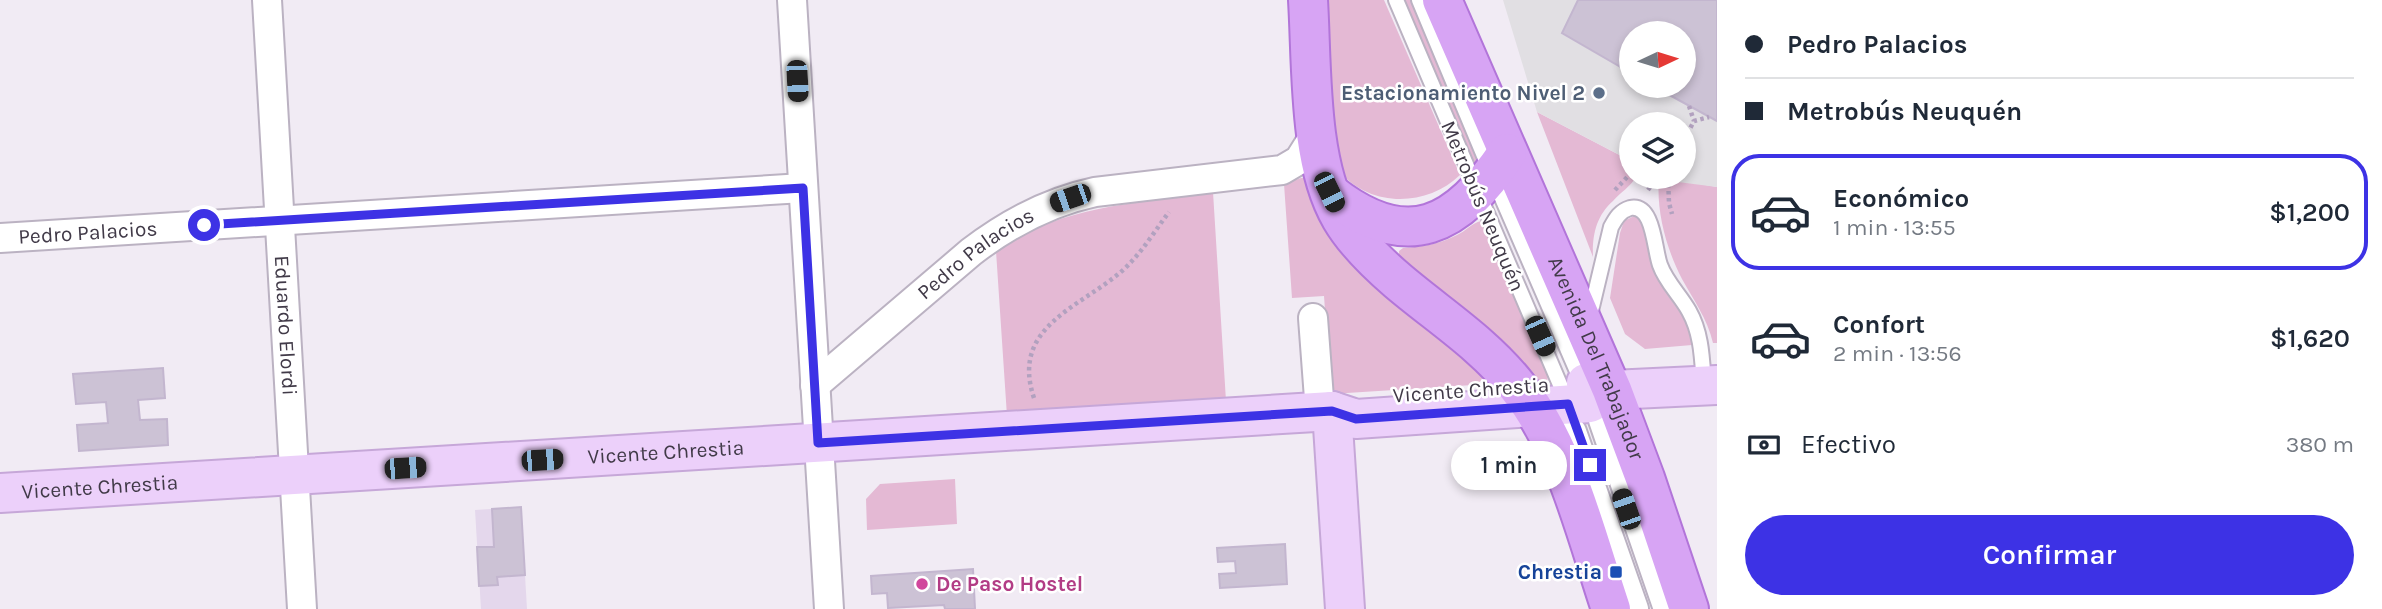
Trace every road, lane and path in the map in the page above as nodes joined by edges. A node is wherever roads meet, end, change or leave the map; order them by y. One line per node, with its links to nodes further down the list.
1 (267, 0): 16 (street, Eduardo Elordi)
2 (792, 0): 13 (street)
3 (1308, 0): 11 (main road, Avenida Del Trabajador)
4 (1396, 0): 12 (lane, Metrobús Neuquén)
5 (1419, 0): 12 (lane, Metrobús Neuquén)
6 (1442, 0): 12 (main road, Avenida Del Trabajador)
7 (1689, 106): 8 (path)
8 (1691, 112)
9 (1709, 117): 10 (path)
10 (1696, 120)
11 (1316, 133): 14 (main road, Avenida Del Trabajador); 20 (street, Pedro Palacios)
12 (1492, 174): 14 (main road); 19 (main road, Avenida Del Trabajador); 22 (lane, Metrobús Neuquén); 22 (lane, Metrobús Neuquén)
13 (803, 188): 16 (street, Pedro Palacios); 20 (street)
14 (1329, 192): 22 (main road, Avenida Del Trabajador)
15 (1159, 210): 23 (path)
16 (280, 221): 17 (street, Pedro Palacios); 26 (street, Eduardo Elordi)
17 (0, 238)
18 (1313, 318): 24 (street)
19 (1586, 334): 21 (lane); 22 (main road, Avenida Del Trabajador)
20 (816, 385): 25 (street)
21 (1710, 385): 22 (main road, Vicente Chrestia)
22 (1566, 394): 24 (main road, Vicente Chrestia); 31 (main road, Avenida Del Trabajador); 34 (lane, Metrobús Neuquén); 35 (lane, Metrobús Neuquén); 38 (main road, Avenida Del Trabajador)
23 (1035, 402)
24 (1326, 412): 25 (main road, Vicente Chrestia); 30 (main road)
25 (818, 443): 26 (main road, Vicente Chrestia); 29 (street)
26 (294, 475): 27 (main road, Vicente Chrestia); 28 (street, Eduardo Elordi)
27 (0, 493)
28 (302, 609)
29 (829, 609)
30 (1345, 609)
31 (1611, 609)
32 (1621, 609): 33 (street)
33 (1634, 609)
34 (1643, 609)
35 (1660, 609)
36 (1668, 609): 37 (street)
37 (1681, 609)
38 (1689, 609)

